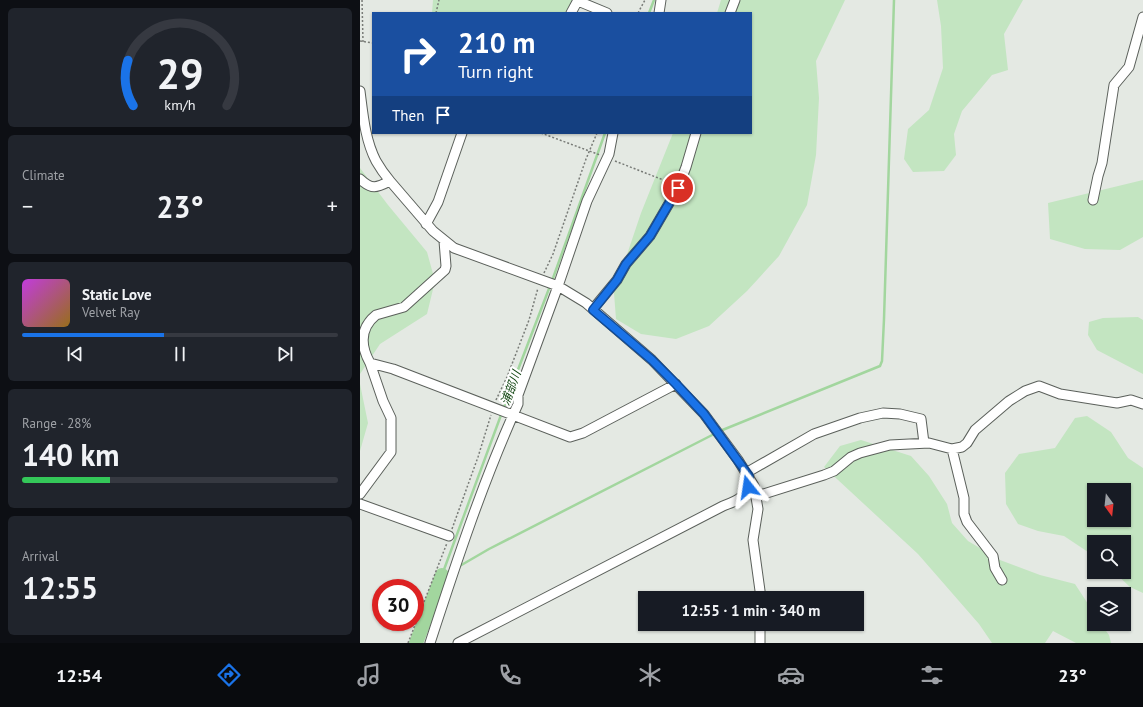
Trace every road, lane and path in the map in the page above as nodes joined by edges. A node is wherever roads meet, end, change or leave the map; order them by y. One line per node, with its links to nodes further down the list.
1 (362, 0): 15 (path)
2 (439, 0): 7 (path)
3 (644, 0): 10 (path)
4 (661, 0): 11 (street)
5 (735, 0): 12 (street)
6 (578, 1): 8 (street); 9 (street)
7 (436, 12)
8 (572, 12)
9 (605, 12)
10 (638, 12)
11 (659, 12)
12 (730, 12)
13 (1143, 17): 24 (street)
14 (360, 41): 15 (path)
15 (363, 42): 16 (path)
16 (372, 43)
17 (360, 91): 23 (street)
18 (462, 134): 25 (street)
19 (597, 134): 27 (path)
20 (613, 134): 28 (street)
21 (696, 134): 29 (street)
22 (360, 179): 23 (street)
23 (390, 181): 25 (street)
24 (1093, 200)
25 (426, 224): 26 (street)
26 (444, 241): 27 (street); 30 (street)
27 (540, 280): 28 (street); 33 (path)
28 (558, 286): 29 (street); 34 (street)
29 (593, 310): 31 (street)
30 (370, 363): 33 (street); 38 (street)
31 (676, 384): 34 (street); 37 (street)
32 (1143, 404): 36 (street)
33 (493, 409): 34 (street); 41 (path)
34 (512, 416): 46 (street)
35 (924, 443): 36 (street); 37 (street); 39 (street)
36 (952, 449): 42 (street)
37 (747, 474): 39 (street); 47 (street)
38 (360, 494)
39 (757, 496): 43 (street)
40 (360, 504): 41 (street)
41 (449, 536): 45 (path)
42 (1002, 580)
43 (760, 591)
44 (760, 631): 48 (street)
45 (408, 643)
46 (430, 643)
47 (458, 643)
48 (760, 643)

